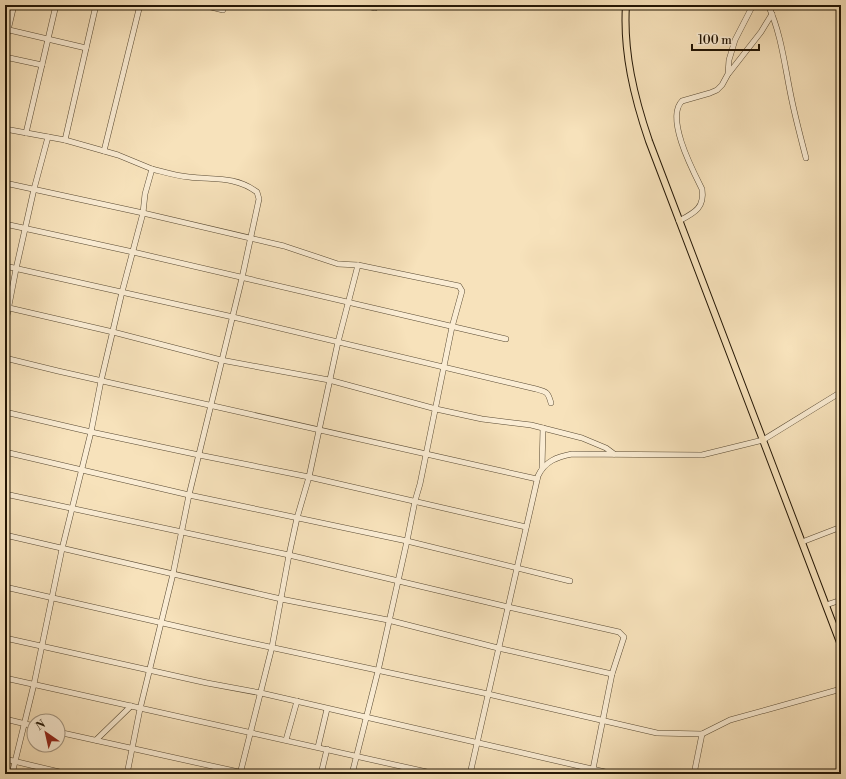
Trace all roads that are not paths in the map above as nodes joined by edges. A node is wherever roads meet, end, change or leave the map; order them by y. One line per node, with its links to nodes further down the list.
1 (14, 5): 13 (street)
2 (56, 5): 14 (street)
3 (96, 5): 16 (street)
4 (140, 5): 24 (street)
5 (203, 5): 6 (street)
6 (225, 5)
7 (363, 5): 11 (street)
8 (626, 5): 30 (main road)
9 (753, 5): 19 (street)
10 (768, 5): 12 (street)
11 (375, 8)
12 (772, 14): 19 (street); 25 (street)
13 (6, 30): 14 (street); 15 (street)
14 (48, 38): 16 (street); 18 (street)
15 (5, 43)
16 (86, 48): 23 (street)
17 (5, 57): 18 (street)
18 (42, 65): 21 (street)
19 (728, 74): 30 (street)
20 (5, 129): 21 (street)
21 (26, 133): 22 (street)
22 (48, 137): 23 (street); 28 (street)
23 (65, 140): 24 (street)
24 (104, 151): 26 (street)
25 (806, 158)
26 (152, 169): 29 (street); 33 (street)
27 (5, 183): 28 (street)
28 (34, 189): 29 (street); 32 (street)
29 (143, 213): 33 (street); 34 (street)
30 (679, 221): 61 (main road)
31 (5, 224): 32 (street)
32 (25, 228): 34 (street); 37 (street)
33 (250, 238): 35 (street); 38 (street)
34 (133, 252): 38 (street); 39 (street)
35 (358, 265): 40 (street); 44 (street)
36 (5, 266): 37 (street)
37 (16, 269): 39 (street); 41 (street)
38 (242, 278): 40 (street); 42 (street)
39 (122, 292): 42 (street); 45 (street)
40 (347, 302): 44 (street); 47 (street)
41 (7, 308): 43 (street); 45 (street)
42 (233, 317): 47 (street); 49 (street)
43 (5, 326)
44 (452, 326): 46 (street); 50 (street)
45 (113, 332): 49 (street); 52 (street)
46 (506, 339)
47 (338, 342): 50 (street); 51 (street)
48 (5, 358): 52 (street)
49 (221, 360): 51 (street); 55 (street)
50 (444, 366): 54 (street); 56 (street)
51 (329, 380): 56 (street); 59 (street)
52 (101, 381): 55 (street); 60 (street)
53 (841, 392): 61 (street)
54 (551, 403)
55 (211, 406): 59 (street); 64 (street)
56 (436, 409): 58 (street); 65 (street)
57 (5, 412): 60 (street)
58 (543, 428): 63 (street); 66 (street)
59 (320, 431): 65 (street); 68 (street)
60 (91, 432): 64 (street); 67 (street)
61 (763, 440): 63 (street); 80 (main road)
62 (5, 452): 67 (street)
63 (614, 454): 66 (street)
64 (199, 455): 68 (street); 71 (street)
65 (427, 455): 69 (street); 72 (street)
66 (542, 468): 69 (street)
67 (83, 470): 71 (street); 73 (street)
68 (309, 477): 72 (street); 74 (street)
69 (537, 479): 75 (street)
70 (5, 494): 73 (street)
71 (189, 495): 74 (street); 77 (street)
72 (415, 501): 75 (street); 79 (street)
73 (72, 509): 77 (street); 81 (street)
74 (298, 518): 79 (street); 82 (street)
75 (526, 527): 83 (street)
76 (841, 527): 80 (street)
77 (181, 532): 82 (street); 84 (street)
78 (5, 535): 81 (street)
79 (407, 541): 83 (street); 85 (street)
80 (802, 542): 91 (main road)
81 (62, 549): 84 (street); 88 (street)
82 (289, 555): 85 (street); 89 (street)
83 (517, 567): 86 (street); 92 (street)
84 (173, 574): 89 (street); 94 (street)
85 (398, 581): 92 (street); 93 (street)
86 (570, 581)
87 (5, 586): 88 (street)
88 (52, 597): 94 (street); 97 (street)
89 (281, 600): 93 (street); 98 (street)
90 (841, 600): 91 (street)
91 (826, 606): 96 (main road)
92 (508, 607): 99 (street); 102 (street)
93 (388, 620): 99 (street); 101 (street)
94 (161, 622): 98 (street); 100 (street)
95 (5, 638): 97 (street)
96 (841, 645)
97 (42, 647): 100 (street); 104 (street)
98 (272, 647): 101 (street); 106 (street)
99 (498, 648): 102 (street); 107 (street)
100 (149, 670): 106 (street); 110 (street)
101 (378, 671): 107 (street); 112 (street)
102 (612, 674): 114 (street)
103 (5, 678): 104 (street)
104 (34, 684): 109 (street); 115 (street)
105 (841, 689): 118 (street)
106 (261, 693): 108 (street); 116 (street)
107 (488, 694): 114 (street); 121 (street)
108 (296, 701): 111 (street); 120 (street)
109 (131, 706): 110 (street); 119 (street)
110 (140, 708): 116 (street); 123 (street)
111 (327, 709): 112 (street); 122 (street)
112 (366, 718): 121 (street); 125 (street)
113 (5, 719): 115 (street)
114 (602, 721): 118 (street); 128 (street)
115 (24, 724): 127 (street)
116 (250, 733): 120 (street); 129 (street)
117 (66, 734): 119 (street)
118 (702, 734): 139 (street)
119 (96, 740): 123 (street)
120 (286, 740): 122 (street)
121 (477, 743): 128 (street); 137 (street)
122 (318, 747): 124 (street)
123 (132, 748): 129 (street); 132 (street)
124 (327, 749): 125 (street); 134 (street)
125 (356, 756): 135 (street); 136 (street)
126 (5, 760): 127 (street)
127 (15, 762): 130 (street); 131 (street)
128 (593, 772): 138 (street)
129 (240, 773): 133 (street)
130 (12, 774)
131 (68, 774)
132 (127, 774)
133 (248, 774)
134 (321, 774)
135 (352, 774)
136 (436, 774)
137 (470, 774)
138 (614, 774)
139 (694, 774)

